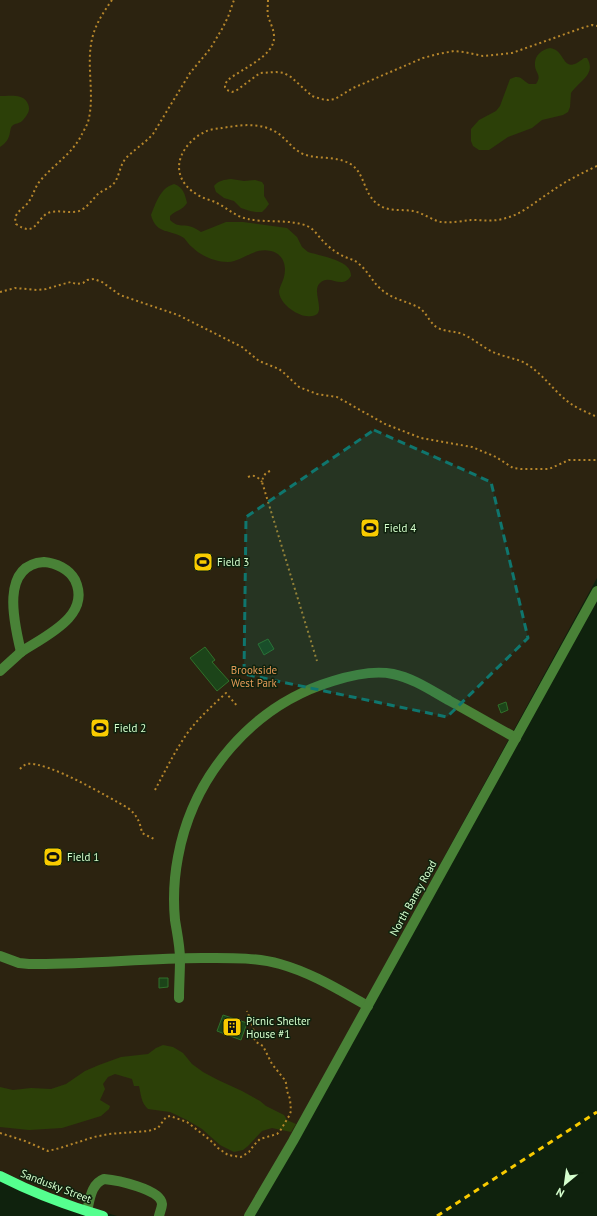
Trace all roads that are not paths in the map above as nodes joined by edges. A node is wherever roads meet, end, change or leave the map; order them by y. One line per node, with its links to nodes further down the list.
1 (597, 591): 4 (street, North Baney Road)
2 (21, 652): 2 (street); 3 (street)
3 (0, 671)
4 (516, 738): 6 (street); 8 (street, North Baney Road)
5 (0, 956): 6 (street)
6 (180, 958): 7 (street); 8 (street)
7 (179, 998)
8 (368, 1006): 13 (street, North Baney Road)
9 (0, 1176): 10 (main road, Sandusky Street)
10 (87, 1211): 11 (main road, Sandusky Street); 12 (street)
11 (104, 1216)
12 (159, 1216)
13 (249, 1216)

